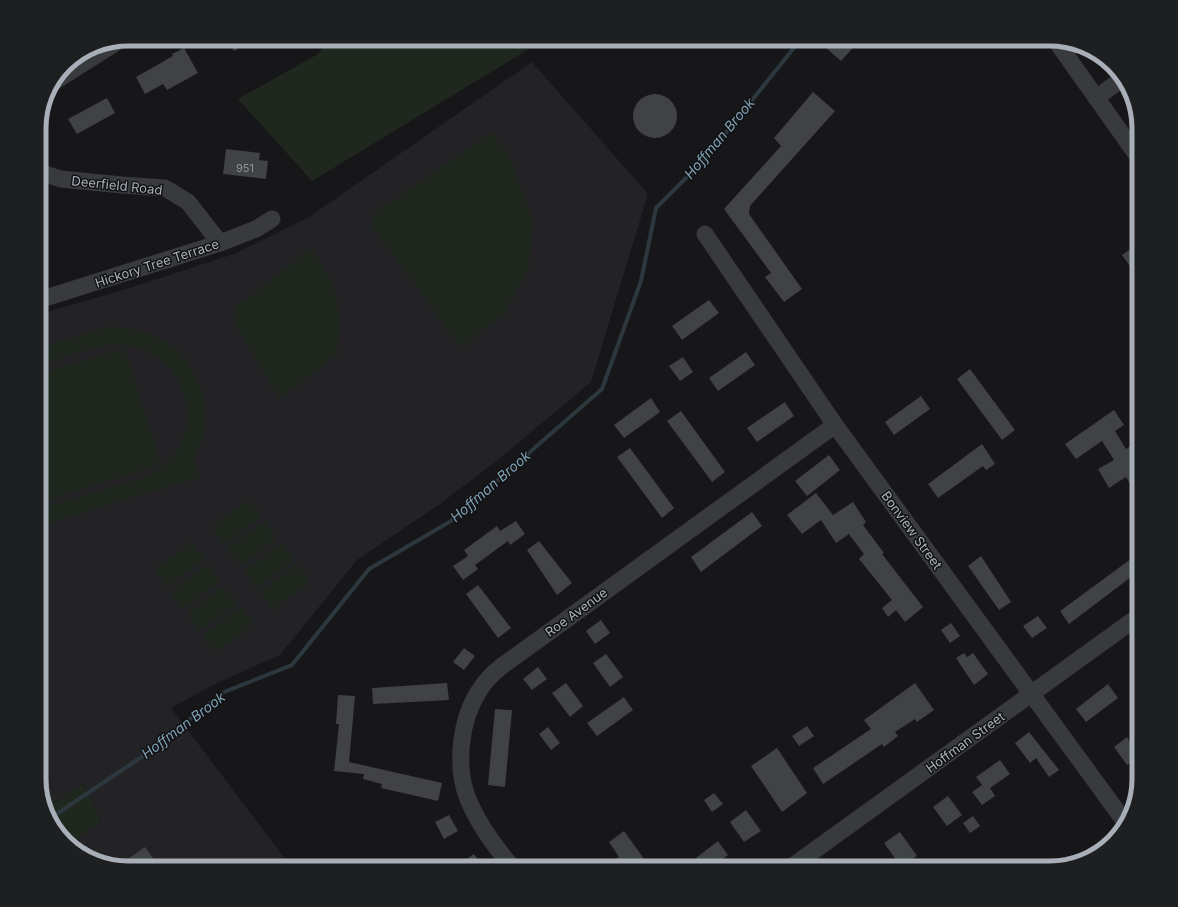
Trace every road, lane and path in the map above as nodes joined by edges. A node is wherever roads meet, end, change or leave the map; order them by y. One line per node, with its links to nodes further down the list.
1 (1060, 47): 5 (street)
2 (106, 49): 3 (street)
3 (67, 74)
4 (1118, 82): 5 (street)
5 (1096, 98): 6 (street)
6 (1132, 148)
7 (46, 174): 10 (street, Deerfield Road)
8 (272, 219): 10 (street, Hickory Tree Terrace)
9 (706, 234): 12 (street, Bonview Street)
10 (220, 243): 11 (street, Hickory Tree Terrace)
11 (46, 298)
12 (835, 425): 14 (street, Bonview Street); 16 (street, Roe Avenue)
13 (1132, 621): 14 (street, Hoffman Street)
14 (1031, 694): 15 (street, Bonview Street); 17 (street, Hoffman Street)
15 (1122, 818)
16 (508, 861)
17 (800, 861)

